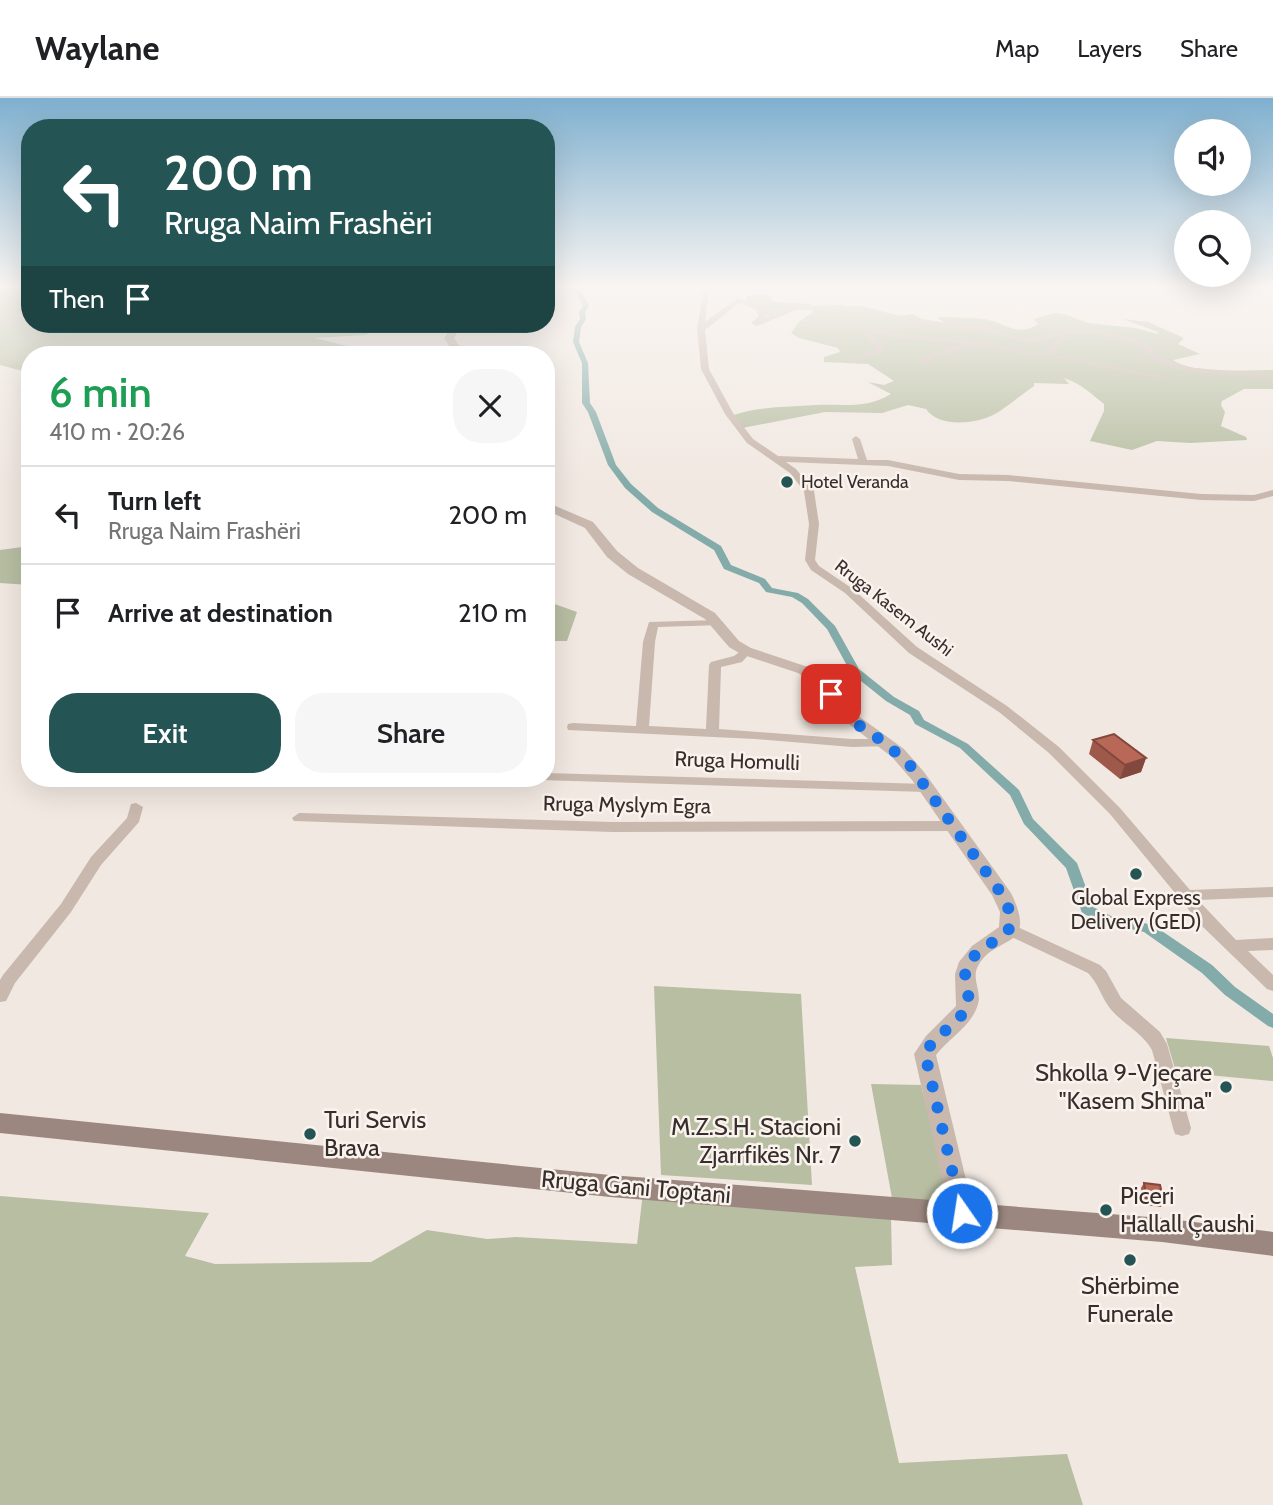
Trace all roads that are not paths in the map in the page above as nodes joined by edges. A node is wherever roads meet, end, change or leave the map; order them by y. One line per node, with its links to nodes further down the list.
1 (703, 351): 13 (street, Rruga Kasem Aushi)
2 (880, 351): 8 (street)
3 (947, 351): 9 (street)
4 (1012, 351): 7 (street)
5 (1052, 351): 7 (street)
6 (1151, 351): 10 (street)
7 (1050, 355): 11 (street)
8 (860, 358)
9 (923, 363)
10 (1273, 376)
11 (1161, 377)
12 (856, 439): 14 (street)
13 (775, 459): 14 (street); 29 (street, Rruga Kasem Aushi)
14 (863, 461): 15 (street)
15 (1273, 493)
16 (555, 510): 17 (street)
17 (718, 623): 18 (street); 20 (street)
18 (746, 651): 21 (street); 22 (street)
19 (573, 727): 20 (street)
20 (642, 729): 21 (street)
21 (712, 733): 22 (street)
22 (885, 743): 24 (street)
23 (555, 777): 24 (street, Rruga Homulli)
24 (926, 788): 27 (street)
25 (136, 807): 34 (street)
26 (299, 818): 27 (street, Rruga Myslym Egra)
27 (954, 826): 30 (street)
28 (1273, 892): 29 (street)
29 (1186, 895): 32 (street, Rruga Kasem Aushi)
30 (1009, 929): 36 (street); 37 (street)
31 (1273, 944): 32 (street)
32 (1232, 946): 33 (street, Rruga Kasem Aushi)
33 (1273, 985)
34 (0, 996)
35 (0, 1123): 37 (main road, Rruga Gani Toptani)
36 (1182, 1128)
37 (962, 1213): 38 (main road, Rruga Gani Toptani)
38 (1273, 1244)

